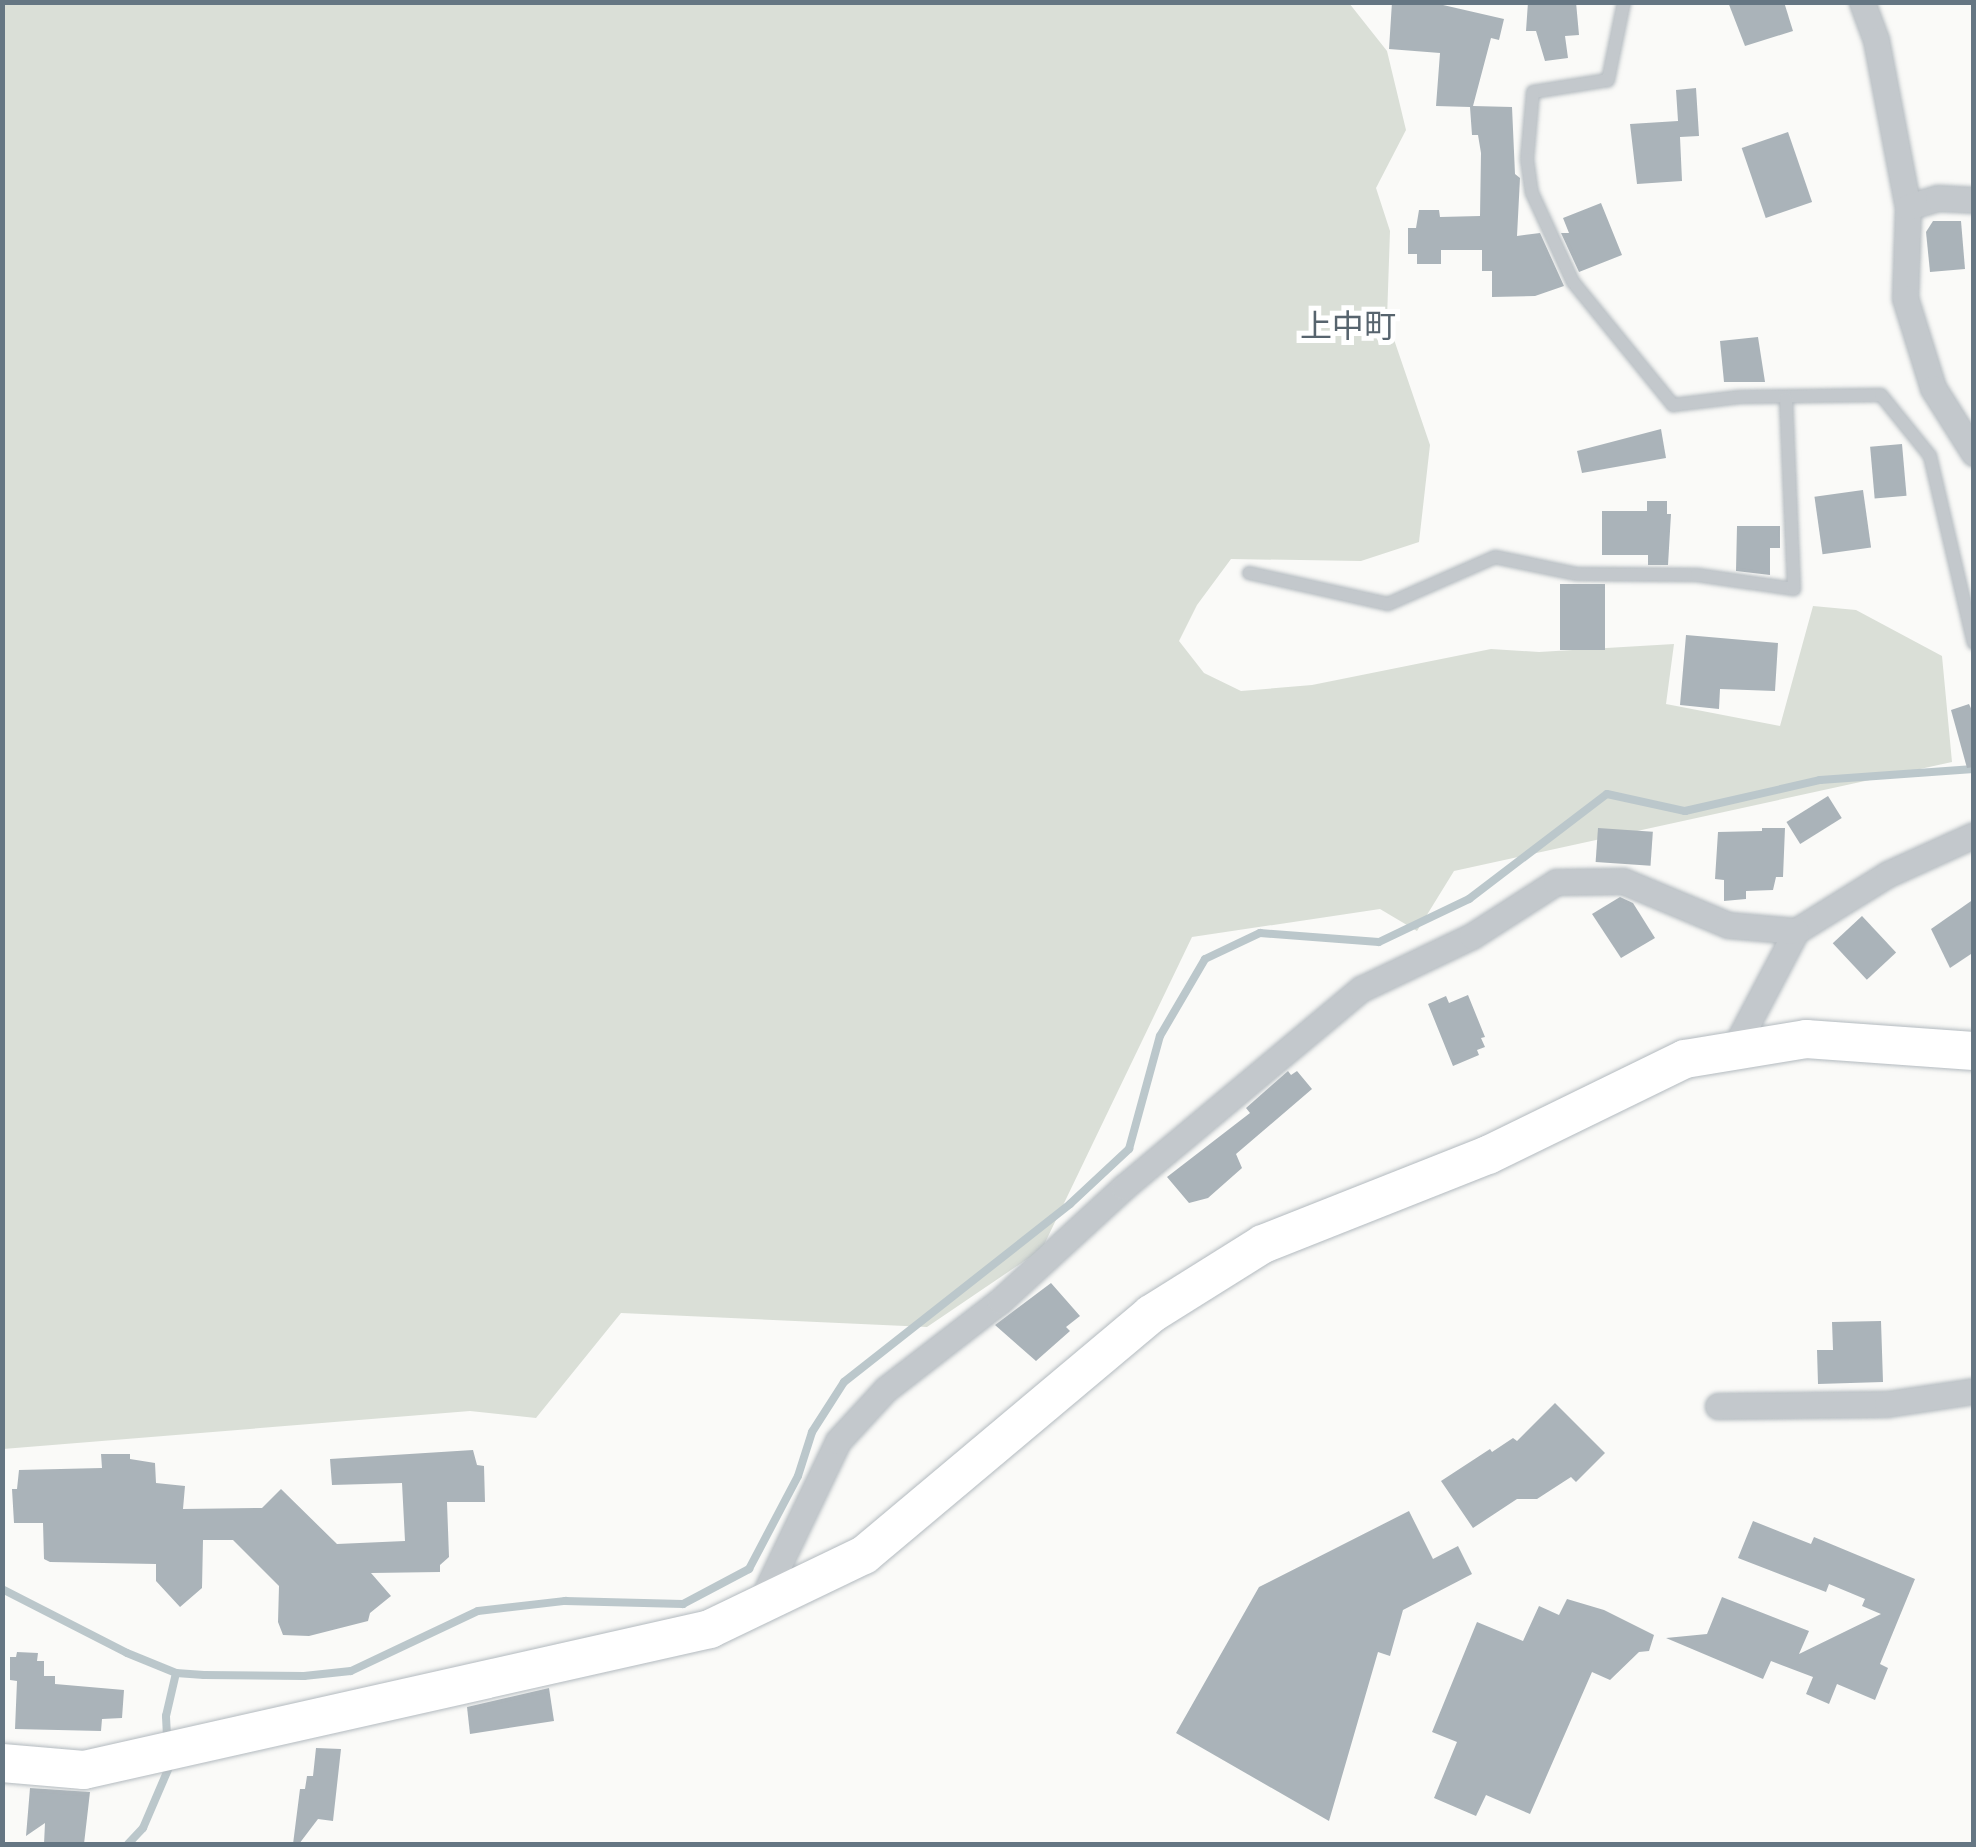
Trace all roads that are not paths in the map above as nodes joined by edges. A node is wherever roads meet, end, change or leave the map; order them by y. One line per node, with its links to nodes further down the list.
1 (1624, 2): 5 (lane)
2 (1862, 2): 4 (street)
3 (1974, 200): 4 (street)
4 (1908, 207): 6 (street)
5 (1786, 398): 7 (lane); 8 (lane)
6 (1974, 453)
7 (1248, 573)
8 (1974, 643)
9 (1974, 836): 10 (street)
10 (1796, 931): 11 (street); 15 (street)
11 (1733, 1050): 12 (street); 15 (street)
12 (1974, 1050)
13 (1974, 1391): 14 (street)
14 (1718, 1406)
15 (759, 1606): 16 (street)
16 (2, 1763)

